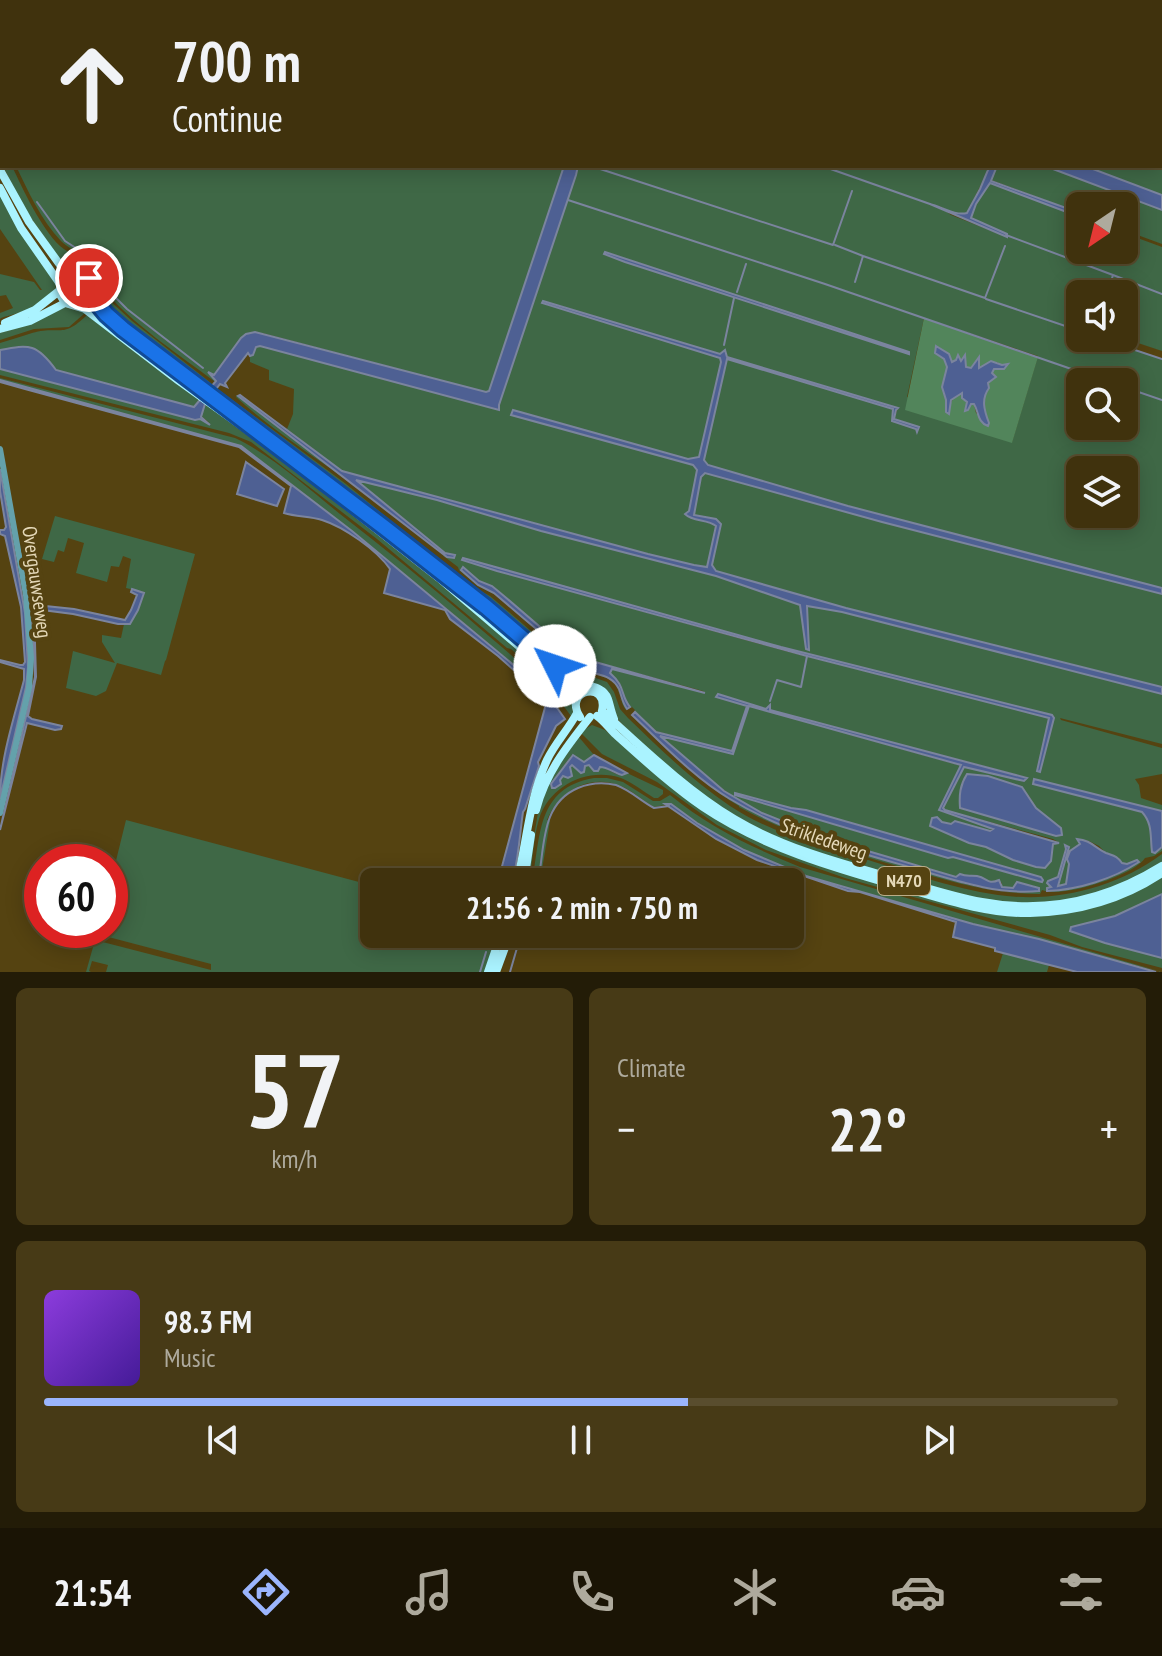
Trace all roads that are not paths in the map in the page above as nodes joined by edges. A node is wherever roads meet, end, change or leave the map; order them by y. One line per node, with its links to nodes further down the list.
1 (0, 170): 3 (main road, N470)
2 (0, 188): 3 (main road, N470)
3 (51, 262): 4 (main road, N470); 6 (main road, N470)
4 (63, 290): 5 (main road, N470); 5 (main road, N470); 7 (main road); 7 (main road)
5 (82, 301): 6 (main road, N470)
6 (103, 317): 9 (main road, N470)
7 (0, 327)
8 (0, 449): 14 (street, Overgauwseweg)
9 (568, 684): 10 (main road, N470); 13 (main road, N470)
10 (579, 697): 11 (main road); 12 (main road, N470); 12 (main road, N470)
11 (577, 713): 12 (main road, N470); 16 (main road)
12 (595, 717): 13 (main road, Strikledeweg / N470); 17 (main road)
13 (612, 725): 15 (main road, Strikledeweg / N470); 18 (main road, Strikledeweg / N470)
14 (0, 813)
15 (1162, 866)
16 (520, 868)
17 (526, 868)
18 (1162, 873)
19 (496, 948): 21 (main road)
20 (505, 948): 22 (main road)
21 (488, 972)
22 (496, 972)

